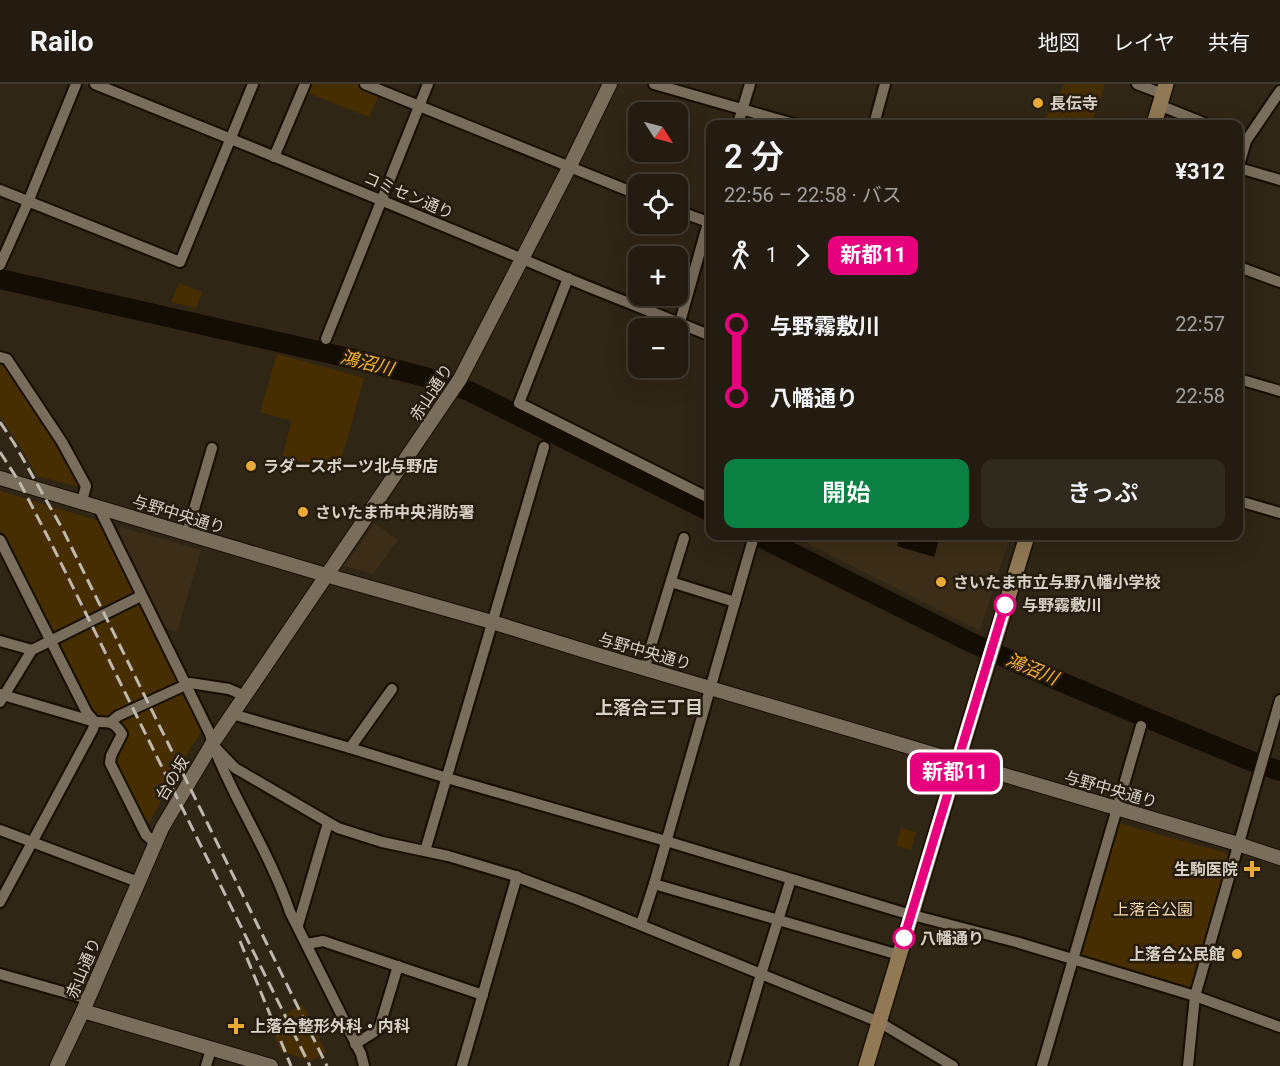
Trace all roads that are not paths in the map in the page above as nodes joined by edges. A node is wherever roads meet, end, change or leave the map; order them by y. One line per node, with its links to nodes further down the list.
1 (76, 84): 30 (street)
2 (95, 84): 22 (street, コミセン通り)
3 (253, 84): 22 (street)
4 (304, 84): 23 (street)
5 (365, 84): 14 (street)
6 (428, 84): 14 (street)
7 (610, 84): 24 (street, 赤山通り)
8 (654, 84): 15 (street)
9 (750, 84): 15 (street)
10 (1137, 84): 13 (street)
11 (882, 85): 18 (street)
12 (1280, 90): 21 (street)
13 (1163, 94): 19 (main road); 20 (street)
14 (419, 106): 24 (street); 29 (street)
15 (742, 109): 16 (street); 17 (street)
16 (739, 120)
17 (780, 120)
18 (875, 120)
19 (1155, 120)
20 (1200, 120)
21 (1243, 138)
22 (231, 139): 23 (street, コミセン通り); 30 (street)
23 (274, 157): 29 (street, コミセン通り)
24 (570, 166): 28 (street); 34 (street, 赤山通り)
25 (1243, 168): 26 (street)
26 (1280, 180)
27 (0, 190): 30 (street)
28 (628, 190)
29 (381, 199): 34 (street, コミセン通り); 43 (street)
30 (28, 202): 35 (street)
31 (688, 214): 32 (street)
32 (706, 218)
33 (706, 233): 40 (street)
34 (522, 258): 37 (street, コミセン通り); 60 (street, 赤山通り)
35 (0, 265)
36 (1243, 268): 38 (street)
37 (568, 278): 39 (street, コミセン通り); 50 (street)
38 (1280, 282)
39 (670, 318)
40 (681, 318)
41 (688, 326): 42 (street, コミセン通り)
42 (706, 334)
43 (326, 339)
44 (0, 357): 51 (street)
45 (1243, 380): 46 (street)
46 (1280, 391)
47 (544, 447): 64 (street)
48 (212, 448): 55 (street)
49 (0, 478): 51 (street, 与野中央通り)
50 (706, 496)
51 (82, 501): 53 (street, 与野中央通り)
52 (1243, 502): 54 (street)
53 (98, 506): 55 (street, 与野中央通り); 62 (street)
54 (1280, 513)
55 (187, 533): 60 (street, 与野中央通り)
56 (684, 538): 61 (street)
57 (0, 540): 65 (street)
58 (1026, 540): 81 (main road)
59 (753, 541): 63 (street)
60 (327, 575): 64 (street, 与野中央通り); 72 (street, 赤山通り)
61 (671, 582): 63 (street); 68 (street)
62 (141, 596): 65 (street); 69 (street)
63 (735, 602): 70 (street)
64 (492, 622): 68 (street, 与野中央通り); 82 (street)
65 (51, 640): 67 (street); 76 (street)
66 (0, 641): 67 (street)
67 (32, 650): 73 (street)
68 (644, 669): 70 (street, 与野中央通り)
69 (185, 684): 72 (street); 77 (street); 79 (street)
70 (710, 687): 81 (street, 与野中央通り); 86 (street)
71 (392, 689): 80 (street)
72 (244, 696): 75 (street, 台の坂)
73 (1, 697): 76 (street)
74 (1280, 700): 89 (street)
75 (232, 714): 79 (street, 台の坂); 80 (street)
76 (95, 722): 77 (street); 87 (street)
77 (111, 722): 88 (street)
78 (1141, 726): 83 (street)
79 (212, 744): 84 (street); 88 (street, 台の坂); 100 (street)
80 (350, 748): 82 (street)
81 (957, 762): 83 (street, 与野中央通り); 97 (main road)
82 (447, 778): 86 (street); 90 (street)
83 (1117, 808): 89 (street, 与野中央通り); 103 (street)
84 (328, 823): 90 (street); 100 (street)
85 (0, 830): 87 (street)
86 (666, 841): 93 (street); 95 (street)
87 (32, 842): 94 (street); 96 (street)
88 (155, 843): 94 (street, 台の坂)
89 (1238, 844): 91 (street, 与野中央通り); 108 (street)
90 (425, 850): 92 (street)
91 (1280, 858)
92 (517, 876): 99 (street); 107 (street)
93 (791, 879): 97 (street); 98 (street)
94 (138, 882): 109 (street, 赤山通り)
95 (654, 884): 98 (street); 99 (street)
96 (0, 902)
97 (911, 915): 102 (main road); 103 (street)
98 (778, 921): 102 (street); 106 (street)
99 (641, 924): 106 (street)
100 (298, 925): 101 (street)
101 (307, 944): 104 (street); 112 (street)
102 (899, 955): 110 (main road)
103 (1073, 959): 108 (street); 122 (street)
104 (398, 966): 107 (street); 112 (street)
105 (0, 974): 109 (street)
106 (761, 974): 110 (street); 119 (street)
107 (483, 995): 118 (street)
108 (1195, 996): 111 (street); 123 (street)
109 (85, 1005): 113 (street); 114 (street, 赤山通り)
110 (879, 1022): 120 (main road); 121 (street)
111 (1280, 1027)
112 (355, 1044): 117 (street)
113 (211, 1048): 115 (street); 116 (street)
114 (57, 1066)
115 (206, 1066)
116 (271, 1066)
117 (364, 1066)
118 (462, 1066)
119 (734, 1066)
120 (866, 1066)
121 (953, 1066)
122 (1042, 1066)
123 (1188, 1066)

